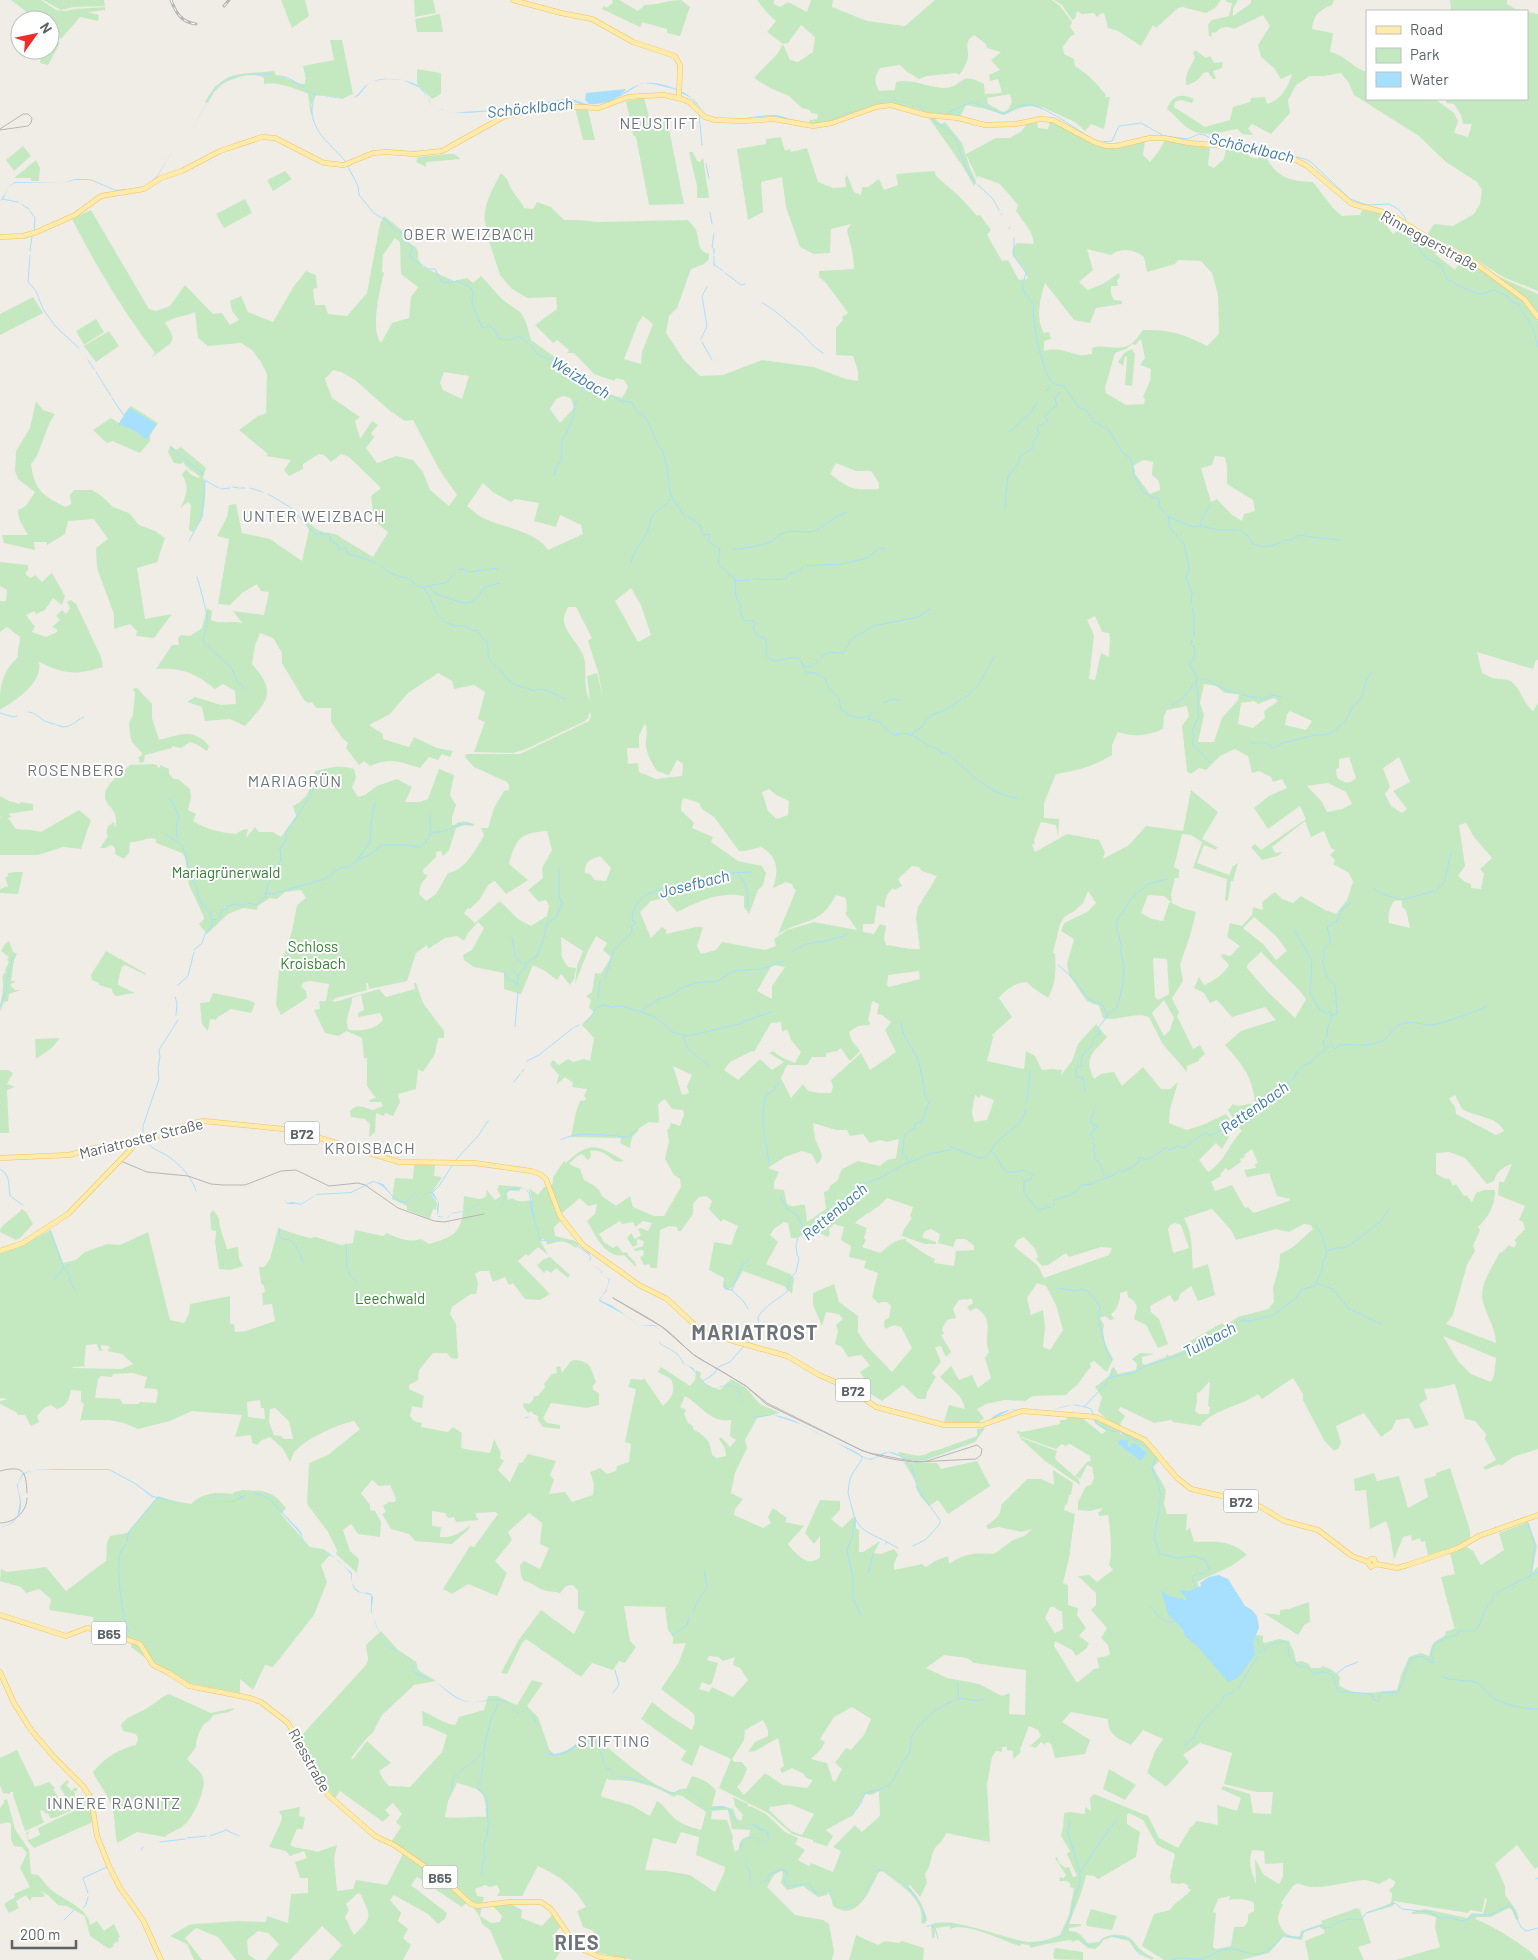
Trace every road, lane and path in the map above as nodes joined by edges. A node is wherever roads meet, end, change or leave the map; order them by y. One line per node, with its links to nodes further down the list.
1 (513, 0): 2 (main road)
2 (679, 93): 3 (main road); 4 (main road, Rinneggerstraße)
3 (0, 237)
4 (1538, 317)
5 (135, 1142): 6 (main road, Mariatroster Straße / B72); 7 (main road); 8 (main road, Mariatroster Straße / B72)
6 (0, 1158)
7 (0, 1251)
8 (1538, 1515)
9 (0, 1615): 12 (main road, Riesstraße / B65)
10 (0, 1672): 11 (main road)
11 (161, 1960)
12 (623, 1960)

